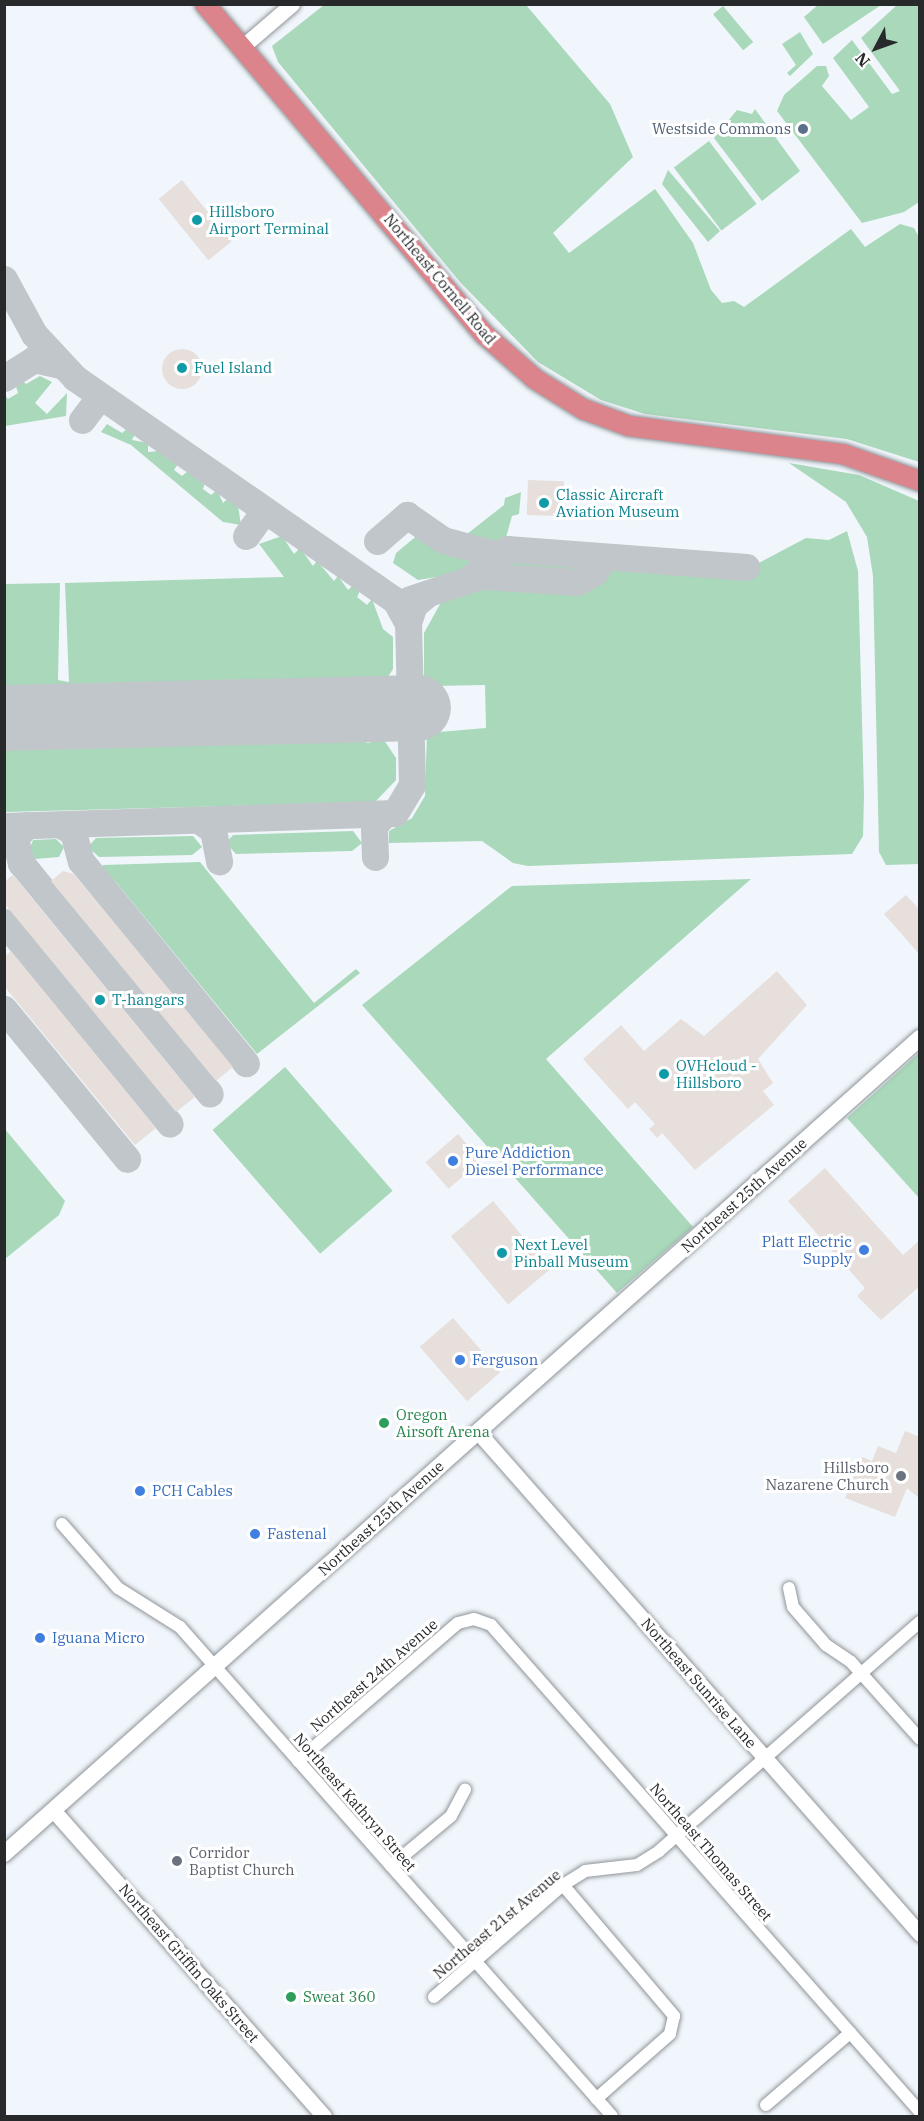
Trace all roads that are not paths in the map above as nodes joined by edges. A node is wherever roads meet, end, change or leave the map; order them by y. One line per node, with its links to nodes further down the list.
1 (205, 4): 3 (highway, Northeast Cornell Road)
2 (292, 4): 3 (street)
3 (242, 47): 4 (highway, Northeast Cornell Road)
4 (920, 481)
5 (920, 1038): 6 (main road, Northeast 25th Avenue)
6 (478, 1432): 11 (main road, Northeast 25th Avenue); 14 (street, Northeast Sunrise Lane)
7 (62, 1524): 11 (street, Northeast Kathryn Street)
8 (789, 1588): 12 (street)
9 (474, 1619): 15 (street, Northeast 24th Avenue); 18 (street, Northeast Thomas Street)
10 (920, 1622): 12 (street, Northeast 21st Avenue)
11 (214, 1665): 15 (street, Northeast Kathryn Street); 17 (main road, Northeast 25th Avenue)
12 (862, 1674): 13 (street); 14 (street, Northeast 21st Avenue)
13 (920, 1739)
14 (765, 1758): 18 (street, Northeast 21st Avenue); 22 (street, Northeast Sunrise Lane)
15 (298, 1761): 20 (street, Northeast Kathryn Street)
16 (465, 1790): 20 (street)
17 (53, 1810): 19 (main road, Northeast 25th Avenue); 29 (street, Northeast Griffin Oaks Street)
18 (676, 1836): 21 (street, Northeast 21st Avenue); 25 (street, Northeast Thomas Street)
19 (4, 1854)
20 (391, 1866): 23 (street, Northeast Kathryn Street)
21 (563, 1885): 23 (street, Northeast 21st Avenue); 26 (street)
22 (920, 1934)
23 (475, 1962): 24 (street, Northeast 21st Avenue); 26 (street, Northeast Kathryn Street)
24 (434, 1997)
25 (850, 2033): 27 (street); 28 (street, Northeast Thomas Street)
26 (596, 2099): 30 (street, Northeast Kathryn Street)
27 (766, 2105)
28 (920, 2112)
29 (324, 2116)
30 (612, 2116)

